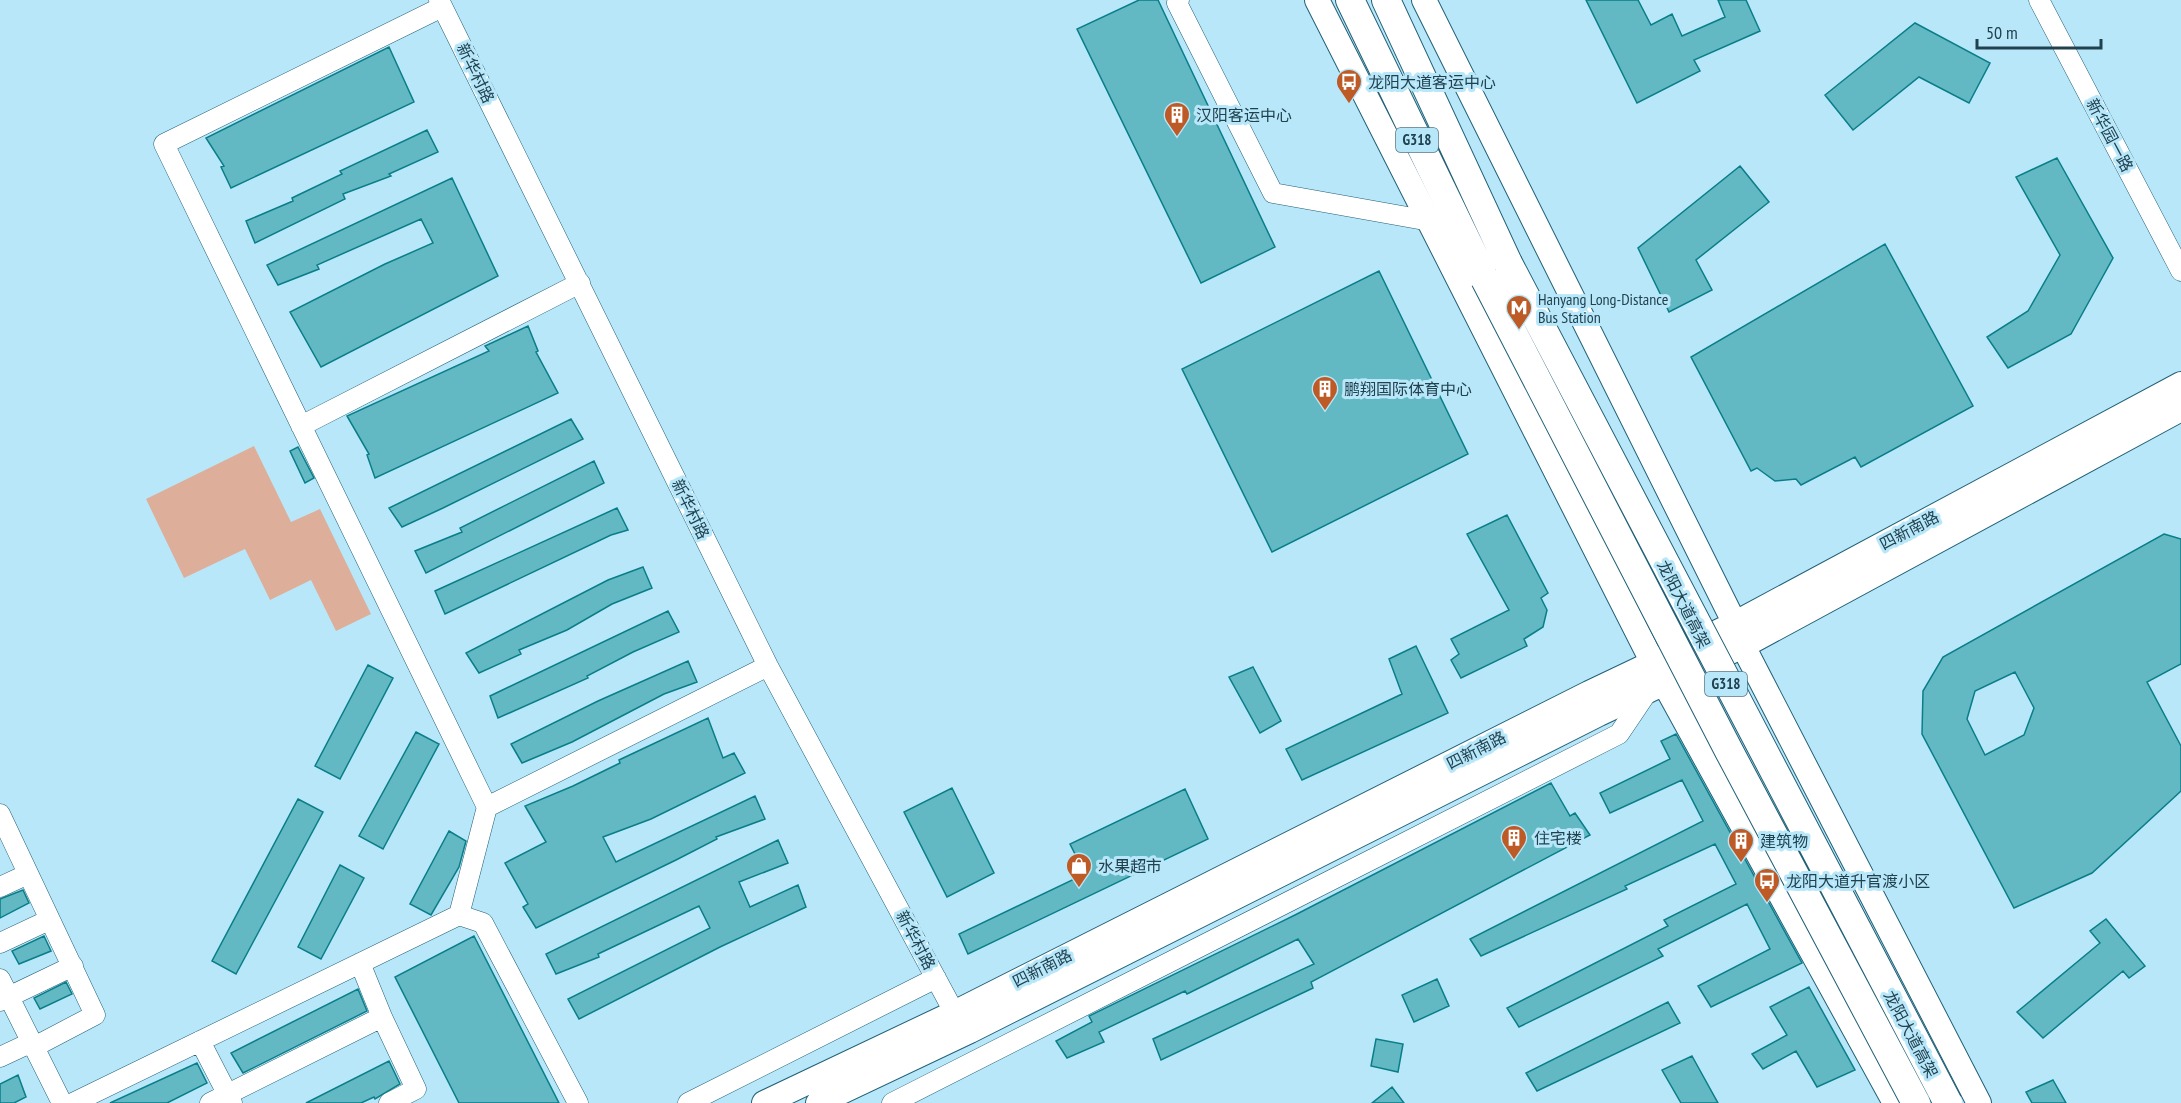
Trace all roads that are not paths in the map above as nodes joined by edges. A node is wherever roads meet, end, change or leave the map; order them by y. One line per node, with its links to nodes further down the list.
1 (1179, 0): 10 (street)
2 (1317, 0): 10 (main road)
3 (1350, 0): 11 (highway, G318)
4 (1386, 0): 9 (highway, G318)
5 (1392, 0): 9 (highway)
6 (1424, 0): 17 (main road)
7 (2038, 0): 12 (street, 新华园一路)
8 (441, 3): 13 (street, 新华村路); 16 (street)
9 (1407, 45): 11 (highway, G318)
10 (1430, 222): 19 (main road)
11 (1496, 271): 47 (highway, 龙阳大道高架 / G318, bridge); 48 (highway, 龙阳大道高架 / G318, bridge)
12 (2181, 271)
13 (580, 283): 16 (street); 18 (street, 新华村路)
14 (2181, 384): 17 (main road, 四新南路)
15 (2181, 410): 17 (main road, 四新南路)
16 (301, 426): 20 (street)
17 (1739, 635): 19 (main road, 四新南路); 49 (main road)
18 (768, 666): 20 (street); 29 (street, 新华村路)
19 (1655, 679): 32 (main road, 四新南路); 44 (main road, 四新南路); 45 (street); 46 (main road)
20 (487, 807): 24 (street)
21 (1, 820): 22 (street)
22 (28, 874): 23 (street); 25 (street)
23 (0, 887)
24 (459, 915): 27 (street); 41 (street)
25 (50, 920): 26 (street); 28 (street)
26 (0, 943)
27 (360, 963): 33 (street); 34 (street)
28 (73, 966): 31 (street); 35 (street)
29 (936, 978): 32 (street, 新华村路); 42 (street)
30 (0, 979): 31 (street)
31 (4, 999): 35 (street)
32 (954, 1012): 43 (main road, 四新南路)
33 (382, 1017): 38 (street); 40 (street)
34 (200, 1041): 37 (street); 38 (street)
35 (33, 1044): 36 (street); 39 (street)
36 (0, 1057)
37 (86, 1100)
38 (223, 1100)
39 (62, 1103)
40 (389, 1103)
41 (578, 1103)
42 (688, 1103)
43 (764, 1103)
44 (818, 1103)
45 (892, 1103)
46 (1895, 1103)
47 (1916, 1103)
48 (1948, 1103)
49 (1979, 1103)

